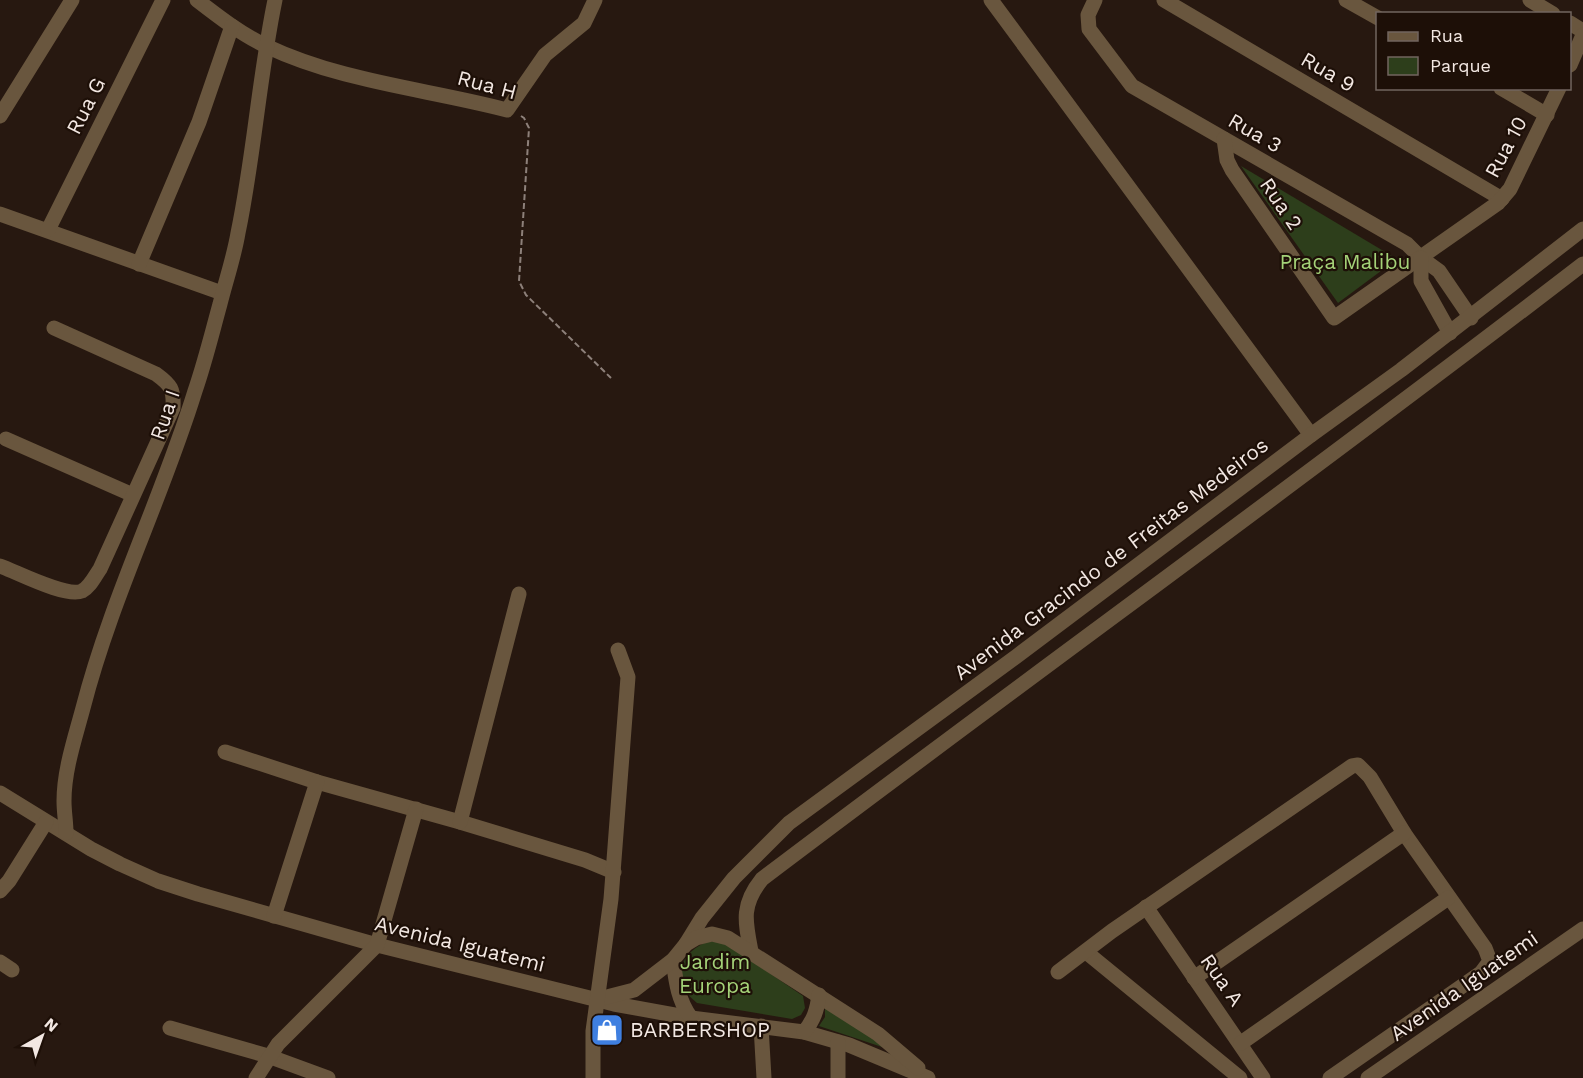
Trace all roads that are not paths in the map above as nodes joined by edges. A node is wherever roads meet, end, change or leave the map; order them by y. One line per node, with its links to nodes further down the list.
1 (72, 0): 20 (street)
2 (162, 0): 25 (street, Rua G)
3 (197, 0): 13 (street, Rua H)
4 (275, 0): 15 (street, Rua I)
5 (595, 0): 15 (street, Rua H)
6 (991, 0): 34 (street)
7 (1095, 0): 21 (street, Rua 3)
8 (1164, 0): 22 (street, Rua 9)
9 (1346, 0): 12 (street)
10 (1530, 0): 11 (street)
11 (1551, 12)
12 (1376, 17)
13 (231, 26): 15 (street, Rua H); 27 (street)
14 (1583, 33): 16 (street)
15 (265, 46): 29 (street, Rua I)
16 (1571, 60)
17 (1504, 90): 19 (street)
18 (1558, 90): 19 (street, Rua 10)
19 (1547, 115): 22 (street, Rua 10)
20 (0, 116)
21 (1224, 140): 26 (street, Rua 3); 30 (street, Rua 2)
22 (1502, 199): 26 (street, Rua 10)
23 (0, 214): 25 (street)
24 (1583, 229): 31 (street, Avenida Gracindo de Freitas Medeiros)
25 (48, 230): 27 (street)
26 (1420, 258): 30 (street, Rua 10); 31 (street, Rua 3); 33 (street)
27 (139, 264): 29 (street)
28 (1583, 264): 56 (street)
29 (222, 293): 46 (street, Rua I)
30 (1334, 318)
31 (1470, 318): 33 (street, Avenida Gracindo de Freitas Medeiros)
32 (54, 328): 36 (street)
33 (1450, 333): 34 (street, Avenida Gracindo de Freitas Medeiros)
34 (1311, 435): 54 (street, Avenida Gracindo de Freitas Medeiros)
35 (6, 439): 36 (street)
36 (133, 495): 37 (street)
37 (0, 566)
38 (519, 594): 45 (street)
39 (618, 650): 48 (street)
40 (225, 752): 41 (street)
41 (317, 782): 43 (street); 52 (street)
42 (0, 793): 44 (street, Avenida Iguatemi)
43 (416, 809): 45 (street); 55 (street)
44 (46, 822): 46 (street, Avenida Iguatemi); 49 (street)
45 (460, 822): 48 (street)
46 (66, 833): 52 (street, Avenida Iguatemi)
47 (1404, 833): 50 (street); 51 (street); 60 (street)
48 (614, 872): 62 (street)
49 (0, 891)
50 (1448, 898): 68 (street); 79 (street)
51 (1146, 907): 57 (street); 60 (street, Rua A)
52 (274, 916): 55 (street, Avenida Iguatemi)
53 (1583, 929): 80 (street, Avenida Iguatemi)
54 (686, 944): 56 (street); 58 (street, Avenida Gracindo de Freitas Medeiros)
55 (377, 945): 62 (street, Avenida Iguatemi); 69 (street)
56 (751, 951): 61 (street)
57 (1086, 952): 59 (street); 77 (street)
58 (673, 960): 62 (street, Avenida Gracindo de Freitas Medeiros); 63 (street)
59 (1058, 972)
60 (1194, 978): 68 (street, Rua A)
61 (819, 995): 66 (street); 76 (street)
62 (596, 1000): 63 (street, Avenida Iguatemi); 73 (street)
63 (692, 1018): 64 (street, Avenida Iguatemi)
64 (761, 1026): 66 (street, Avenida Iguatemi); 74 (street)
65 (170, 1028): 69 (street)
66 (804, 1032): 67 (street, Avenida Iguatemi)
67 (838, 1042): 70 (street, Avenida Iguatemi); 75 (street)
68 (1241, 1043): 78 (street, Rua A)
69 (268, 1056): 71 (street); 72 (street)
70 (908, 1073): 76 (street, Avenida Iguatemi)
71 (256, 1078)
72 (328, 1078)
73 (593, 1078)
74 (764, 1078)
75 (838, 1078)
76 (928, 1078)
77 (1240, 1078)
78 (1263, 1078)
79 (1330, 1078)
80 (1368, 1078)

